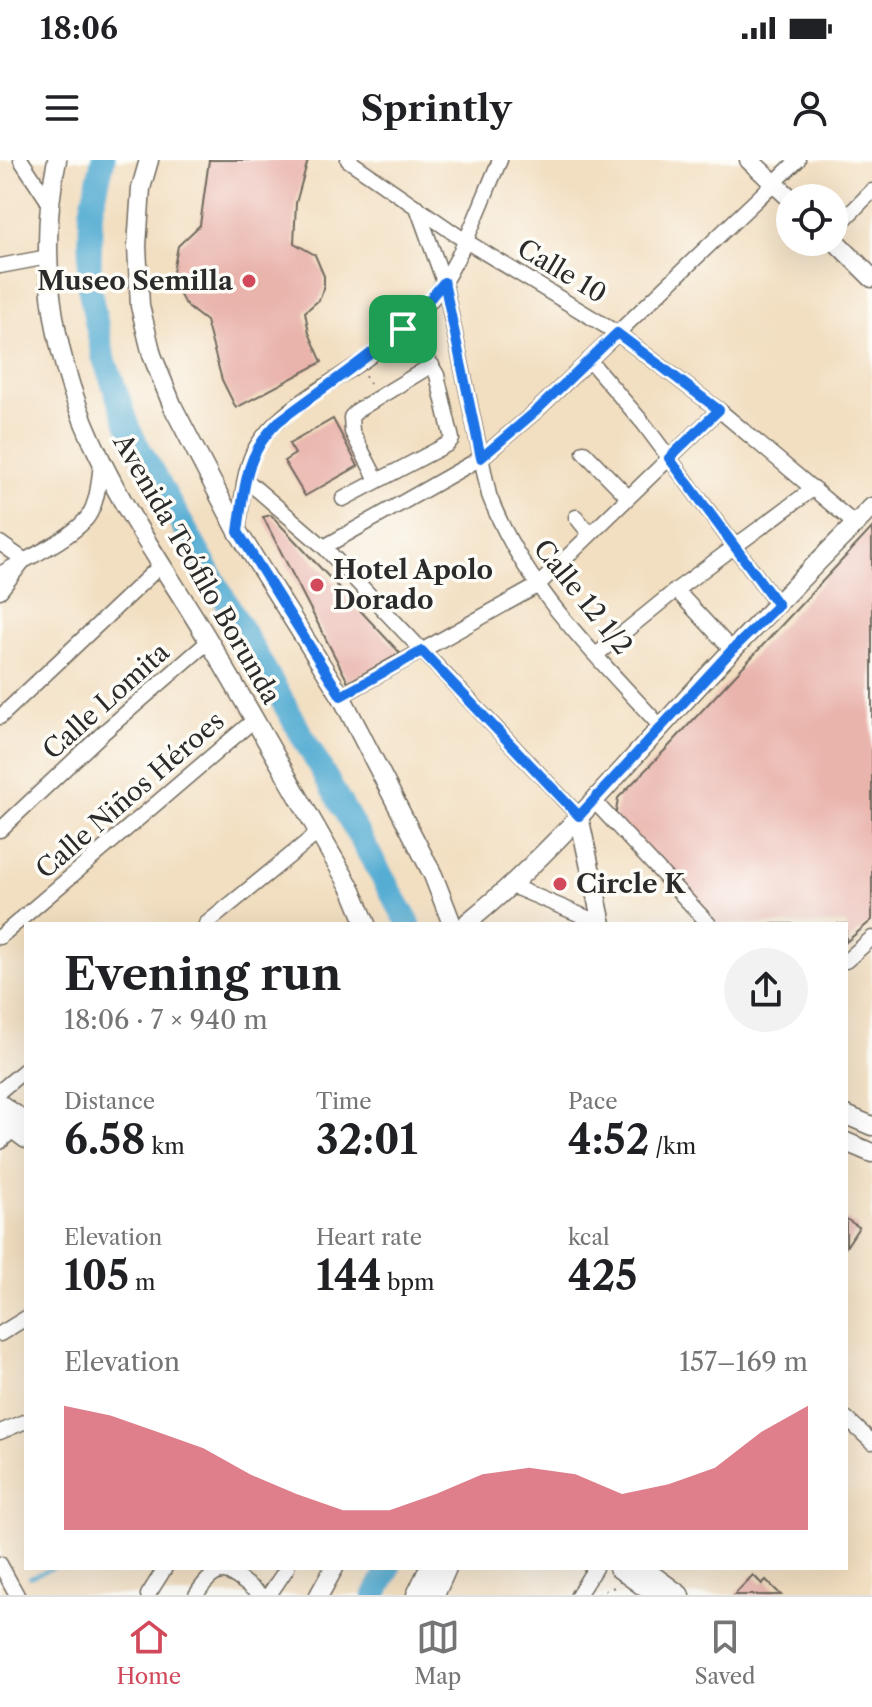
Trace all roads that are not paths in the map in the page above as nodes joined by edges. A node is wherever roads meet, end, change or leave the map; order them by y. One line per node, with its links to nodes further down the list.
1 (21, 160): 11 (street)
2 (149, 160): 37 (main road)
3 (348, 160): 12 (street, Calle 10)
4 (500, 160): 14 (street)
5 (749, 160): 8 (main road)
6 (798, 160): 8 (street)
7 (56, 161): 11 (main road, Avenida Teófilo Borunda)
8 (773, 183): 9 (main road); 21 (street)
9 (776, 186)
10 (872, 191): 13 (street)
11 (50, 204): 16 (main road, Avenida Teófilo Borunda)
12 (417, 206): 14 (street, Calle 10); 19 (street, Calle 12 1/2)
13 (848, 216)
14 (464, 240): 19 (street); 21 (street, Calle 10)
15 (848, 254): 18 (main road)
16 (48, 257): 17 (street); 28 (main road, Avenida Teófilo Borunda)
17 (0, 266)
18 (872, 278)
19 (444, 282): 20 (street); 26 (street, Calle 12 1/2)
20 (403, 329): 23 (street); 29 (street)
21 (617, 333): 22 (street); 24 (street, Calle 10)
22 (589, 360): 26 (street); 27 (street)
23 (432, 365): 30 (street); 30 (street)
24 (719, 410): 27 (street); 31 (street, Calle 10)
25 (584, 452): 32 (street)
26 (481, 458): 40 (street); 45 (street, Calle 12 1/2)
27 (669, 458): 32 (street); 41 (street)
28 (101, 462): 42 (street); 43 (main road, Avenida Teófilo Borunda)
29 (246, 480): 37 (street); 40 (street)
30 (377, 480): 33 (street)
31 (814, 488): 36 (street, Calle 10); 41 (street)
32 (627, 496): 38 (street)
33 (343, 499)
34 (872, 507): 36 (main road)
35 (576, 517): 38 (street)
36 (855, 524): 48 (main road)
37 (238, 532): 53 (main road)
38 (589, 533): 45 (street)
39 (0, 543): 42 (street)
40 (324, 547): 51 (street)
41 (737, 547): 46 (street); 48 (street)
42 (24, 560): 44 (street); 47 (street)
43 (161, 565): 49 (main road, Avenida Teófilo Borunda); 54 (street)
44 (0, 574)
45 (537, 586): 51 (street); 52 (street, Calle 12 1/2)
46 (676, 590): 50 (street); 52 (street)
47 (0, 591)
48 (778, 605): 50 (main road)
49 (209, 641): 55 (main road, Avenida Teófilo Borunda); 59 (street, Calle Lomita)
50 (732, 650): 56 (main road)
51 (422, 651): 53 (street); 58 (street)
52 (596, 655): 56 (street, Calle 12 1/2)
53 (341, 696): 63 (main road)
54 (0, 717)
55 (254, 720): 60 (main road, Avenida Teófilo Borunda); 70 (street, Calle Niños Héroes)
56 (661, 727): 57 (main road)
57 (594, 801): 58 (main road); 69 (street)
58 (579, 816): 61 (main road); 68 (main road)
59 (0, 830)
60 (319, 832): 62 (main road, Avenida Teófilo Borunda); 64 (street)
61 (512, 886): 63 (main road); 67 (street)
62 (352, 890): 65 (main road, Avenida Teófilo Borunda); 66 (main road, Avenida Teófilo Borunda)
63 (459, 920)
64 (208, 922)
65 (357, 922)
66 (365, 922)
67 (597, 922)
68 (602, 922)
69 (707, 922)
70 (0, 937)
71 (872, 938): 72 (street)
72 (848, 959)
73 (24, 1071): 74 (street)
74 (0, 1091)
75 (0, 1104): 78 (main road)
76 (848, 1116): 77 (main road)
77 (872, 1126)
78 (15, 1129)
79 (24, 1319): 80 (street)
80 (0, 1334)
81 (848, 1420): 84 (street)
82 (24, 1422): 83 (street)
83 (0, 1432)
84 (872, 1442)
85 (0, 1564): 94 (street)
86 (164, 1570): 95 (street)
87 (286, 1570): 98 (street)
88 (333, 1570): 99 (main road)
89 (347, 1570): 100 (main road)
90 (428, 1570): 101 (main road)
91 (446, 1570): 102 (main road)
92 (594, 1570): 103 (street)
93 (630, 1574): 104 (main road); 105 (main road)
94 (10, 1589)
95 (148, 1595)
96 (196, 1595): 97 (street)
97 (261, 1595)
98 (269, 1595)
99 (319, 1595)
100 (333, 1595)
101 (416, 1595)
102 (435, 1595)
103 (578, 1595)
104 (655, 1595)
105 (680, 1595)

